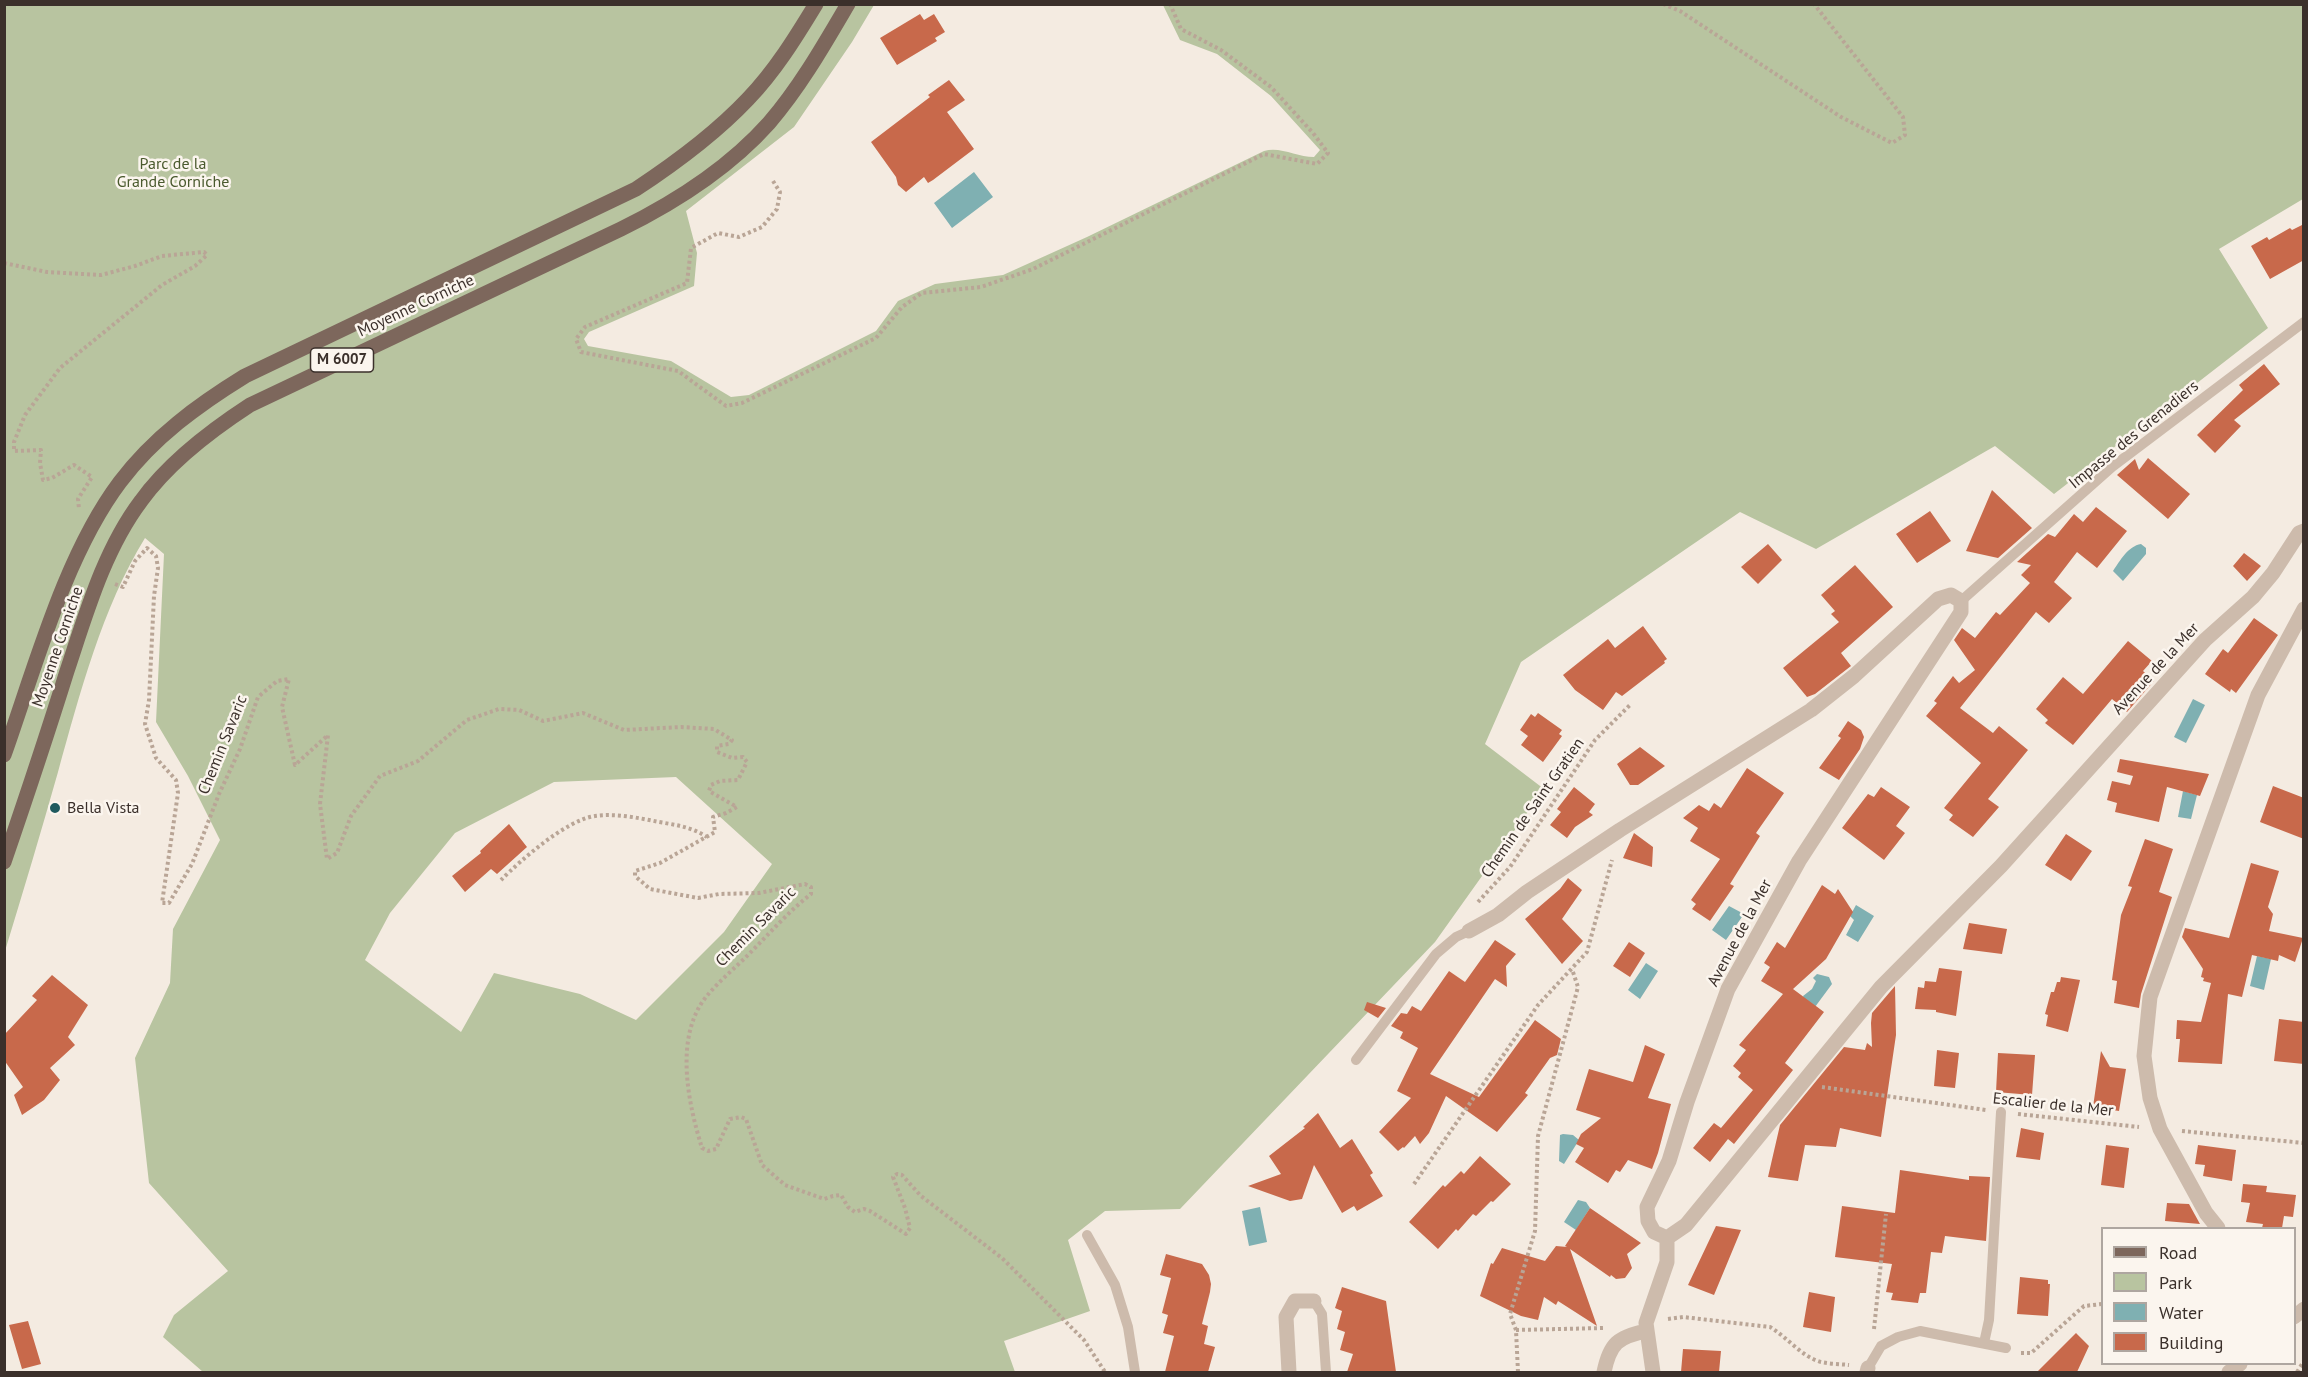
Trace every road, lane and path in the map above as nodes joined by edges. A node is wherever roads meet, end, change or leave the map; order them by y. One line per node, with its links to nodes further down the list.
1 (816, 4): 15 (main road, Moyenne Corniche / M 6007)
2 (848, 4): 18 (main road, Moyenne Corniche / M 6007)
3 (1170, 4): 6 (path)
4 (1663, 4): 5 (path)
5 (1814, 4)
6 (773, 181)
7 (4, 263): 9 (path)
8 (2304, 321): 12 (lane, Impasse des Grenadiers)
9 (78, 499)
10 (2304, 531): 23 (street, Avenue de la Mer)
11 (123, 588): 17 (path, Chemin Savaric)
12 (1961, 601): 16 (street); 31 (street, Avenue de la Mer)
13 (2304, 609): 25 (street)
14 (1631, 704): 20 (path, Chemin de Saint Gratien)
15 (4, 755)
16 (1620, 830): 20 (street); 21 (path)
17 (708, 837): 19 (path); 42 (path, Chemin Savaric)
18 (4, 862)
19 (501, 880)
20 (1468, 931): 22 (lane)
21 (1572, 969): 27 (path); 36 (path)
22 (1356, 1060)
23 (1801, 1084): 24 (path, Escalier de la Mer); 31 (street, Avenue de la Mer)
24 (2001, 1112): 25 (path, Escalier de la Mer); 37 (lane)
25 (2160, 1129): 26 (path, Escalier de la Mer); 29 (street)
26 (2304, 1143)
27 (1414, 1184)
28 (1887, 1214): 38 (path)
29 (2217, 1227)
30 (1087, 1235): 43 (lane)
31 (1667, 1238): 34 (street)
32 (1314, 1301): 44 (street); 45 (lane)
33 (2101, 1304): 39 (path)
34 (1650, 1325): 41 (path); 47 (street); 48 (street)
35 (1606, 1328): 36 (path)
36 (1516, 1330): 46 (path)
37 (1984, 1343): 38 (lane); 39 (lane)
38 (1881, 1346): 41 (lane)
39 (2006, 1348)
40 (2304, 1361): 49 (path)
41 (1867, 1370)
42 (1105, 1372)
43 (1135, 1372)
44 (1289, 1372)
45 (1326, 1372)
46 (1518, 1372)
47 (1604, 1372)
48 (1653, 1372)
49 (2297, 1372)

